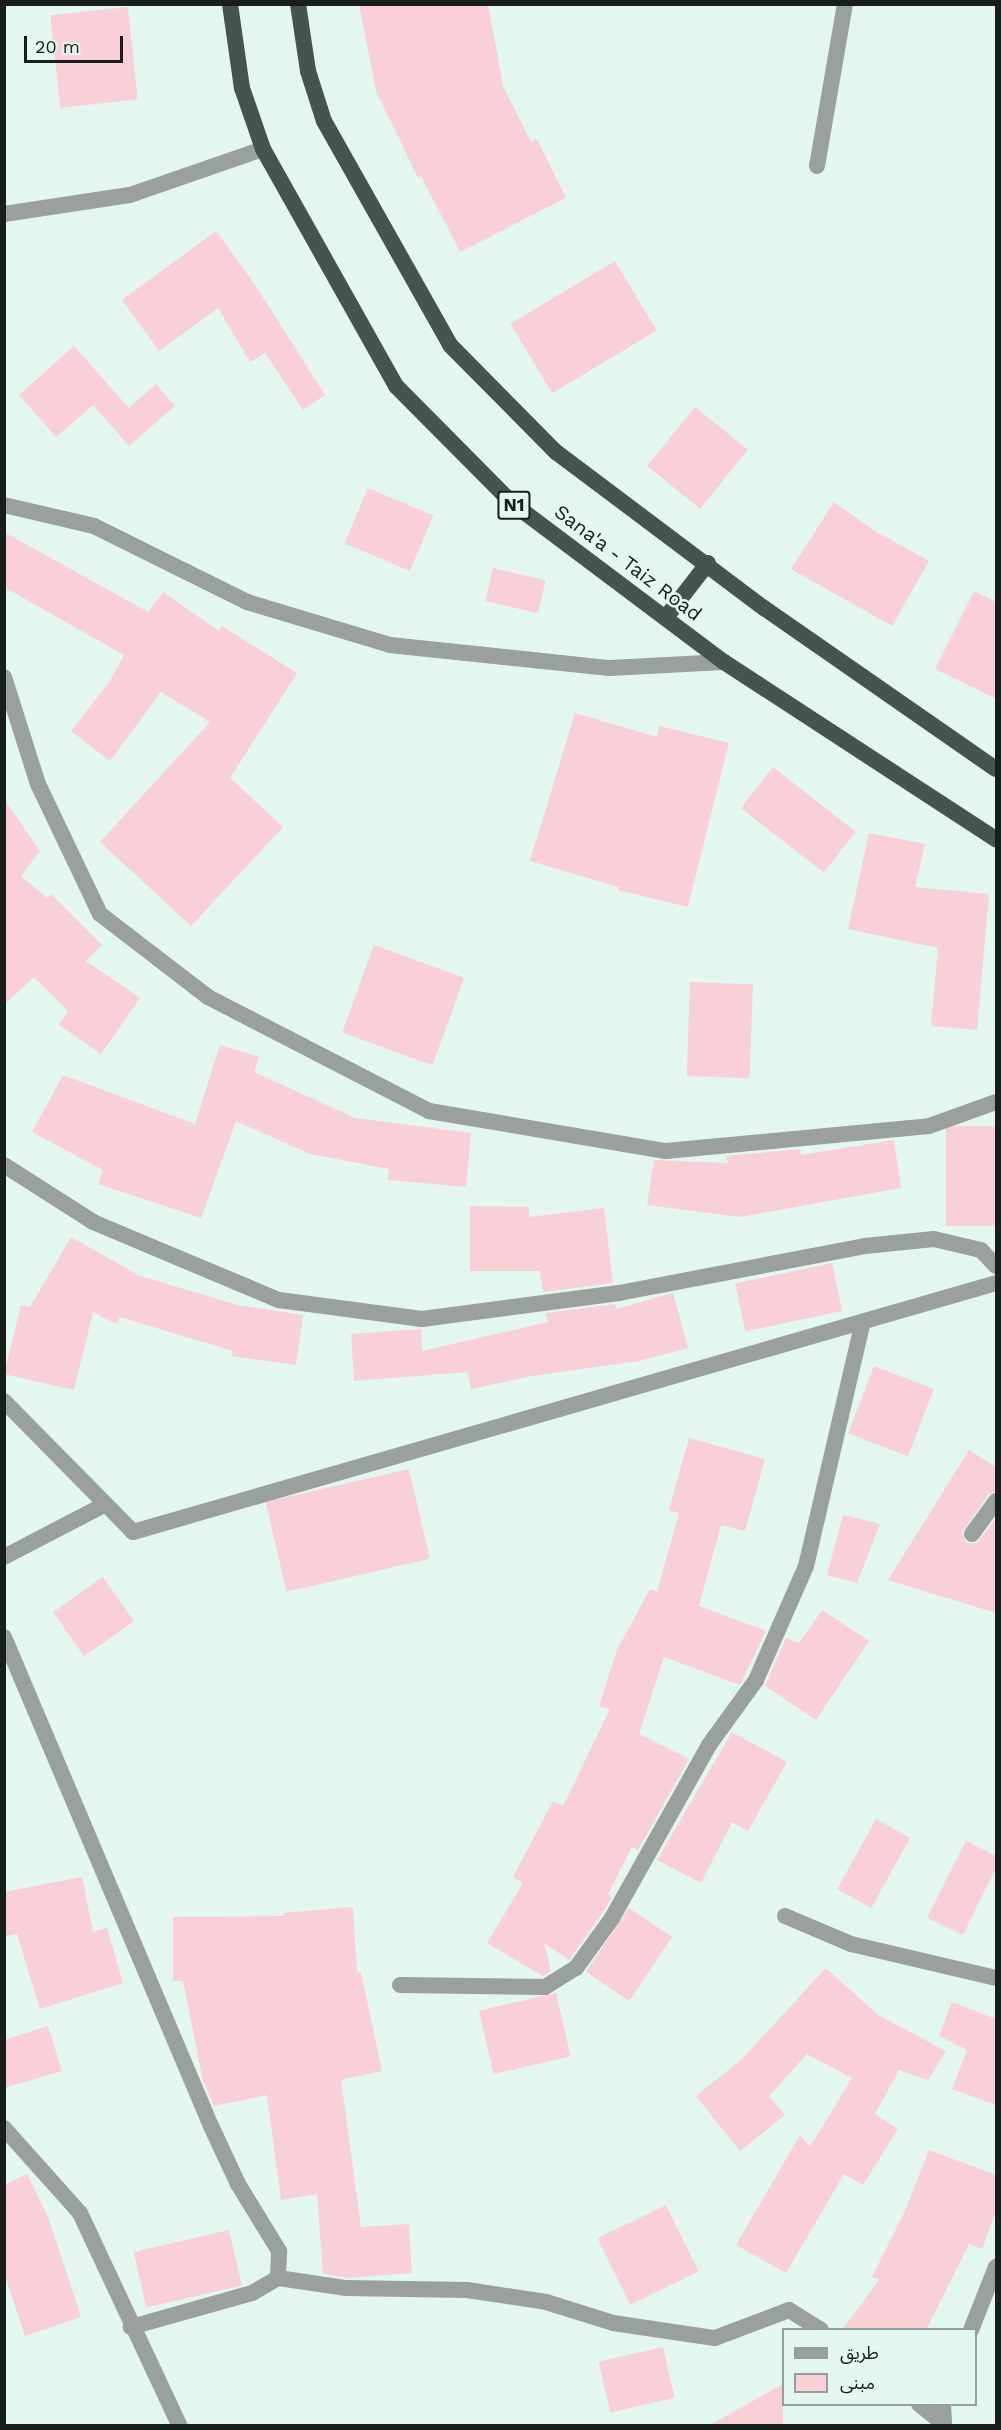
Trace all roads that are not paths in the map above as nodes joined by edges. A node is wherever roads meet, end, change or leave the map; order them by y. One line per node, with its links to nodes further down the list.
1 (230, 4): 4 (highway, Sana'a - Taiz Road / N1)
2 (298, 4): 8 (highway)
3 (846, 4): 5 (street)
4 (263, 149): 6 (street); 9 (highway, Sana'a - Taiz Road / N1)
5 (817, 166)
6 (4, 214)
7 (4, 506): 10 (street)
8 (708, 563): 9 (highway); 12 (highway)
9 (667, 616): 10 (highway, Sana'a - Taiz Road / N1)
10 (724, 662): 13 (highway, Sana'a - Taiz Road / N1)
11 (4, 677): 14 (street)
12 (996, 769)
13 (996, 839)
14 (996, 1102)
15 (4, 1165): 16 (street)
16 (996, 1266)
17 (996, 1283): 18 (street)
18 (863, 1322): 21 (street); 27 (street)
19 (4, 1401): 21 (street)
20 (996, 1501): 22 (street)
21 (105, 1505): 23 (street)
22 (972, 1534)
23 (4, 1557)
24 (4, 1637): 30 (street)
25 (785, 1916): 26 (street)
26 (996, 1978)
27 (400, 1985)
28 (6, 2132): 31 (street)
29 (996, 2267): 33 (street)
30 (278, 2278): 31 (street); 32 (street)
31 (131, 2327): 37 (street)
32 (818, 2328)
33 (972, 2328)
34 (921, 2406): 36 (street)
35 (943, 2406): 36 (street)
36 (944, 2425)
37 (180, 2426)

